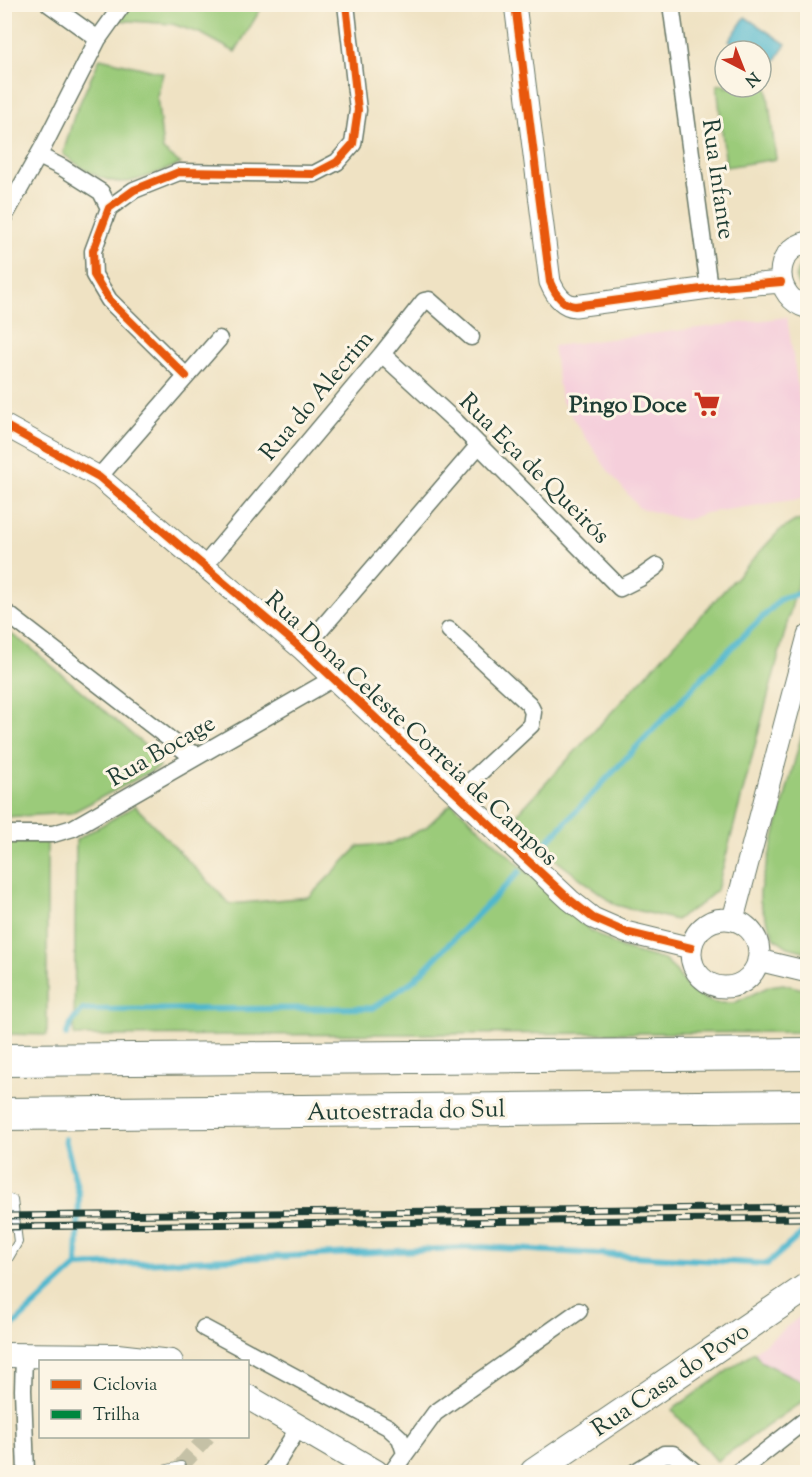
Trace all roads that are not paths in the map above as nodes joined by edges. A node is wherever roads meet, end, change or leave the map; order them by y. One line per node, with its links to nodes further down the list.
1 (49, 4): 6 (street)
2 (123, 4): 6 (street)
3 (346, 4): 8 (street)
4 (515, 4): 12 (street)
5 (671, 4): 12 (street, Rua Infante)
6 (98, 39): 7 (street)
7 (39, 156): 8 (street); 9 (street)
8 (109, 208): 17 (street)
9 (4, 217)
10 (807, 242): 11 (street)
11 (781, 282): 12 (street); 13 (street)
12 (709, 288)
13 (807, 308)
14 (471, 337): 16 (street, Rua do Alecrim)
15 (219, 339): 17 (street)
16 (382, 354): 19 (street, Rua Eça de Queirós); 21 (street, Rua do Alecrim)
17 (186, 376): 20 (street)
18 (4, 425): 20 (street, Rua Dona Celeste Correia de Campos)
19 (479, 445): 22 (street, Rua Eça de Queirós); 26 (street)
20 (99, 477): 21 (street, Rua Dona Celeste Correia de Campos)
21 (204, 566): 26 (street, Rua Dona Celeste Correia de Campos)
22 (657, 566)
23 (4, 610): 28 (street)
24 (449, 630): 31 (street)
25 (807, 636): 33 (street)
26 (303, 650): 27 (street, Rua Dona Celeste Correia de Campos)
27 (334, 678): 29 (street, Rua Bocage); 31 (street, Rua Dona Celeste Correia de Campos)
28 (158, 728): 29 (street); 30 (street)
29 (200, 755): 30 (street, Rua Bocage)
30 (161, 777): 32 (street, Rua Bocage)
31 (458, 793): 34 (street, Rua Dona Celeste Correia de Campos)
32 (4, 834)
33 (733, 919): 34 (street); 35 (street)
34 (691, 948): 35 (street)
35 (758, 960): 36 (street)
36 (807, 972)
37 (807, 1054): 38 (highway)
38 (4, 1060)
39 (807, 1106): 40 (highway, Autoestrada do Sul)
40 (4, 1114)
41 (4, 1197): 42 (lane)
42 (4, 1266)
43 (807, 1286): 58 (main road, Rua Casa do Povo)
44 (579, 1311): 51 (street)
45 (204, 1328): 51 (street)
46 (14, 1355): 47 (main road); 52 (street)
47 (153, 1360)
48 (249, 1398): 50 (main road)
49 (807, 1418): 61 (street)
50 (299, 1427): 55 (street); 56 (main road)
51 (405, 1454): 57 (street)
52 (26, 1473)
53 (156, 1473): 54 (lane)
54 (176, 1473)
55 (271, 1473)
56 (376, 1473)
57 (392, 1473)
58 (534, 1473)
59 (635, 1473): 60 (street)
60 (695, 1473)
61 (739, 1473)

